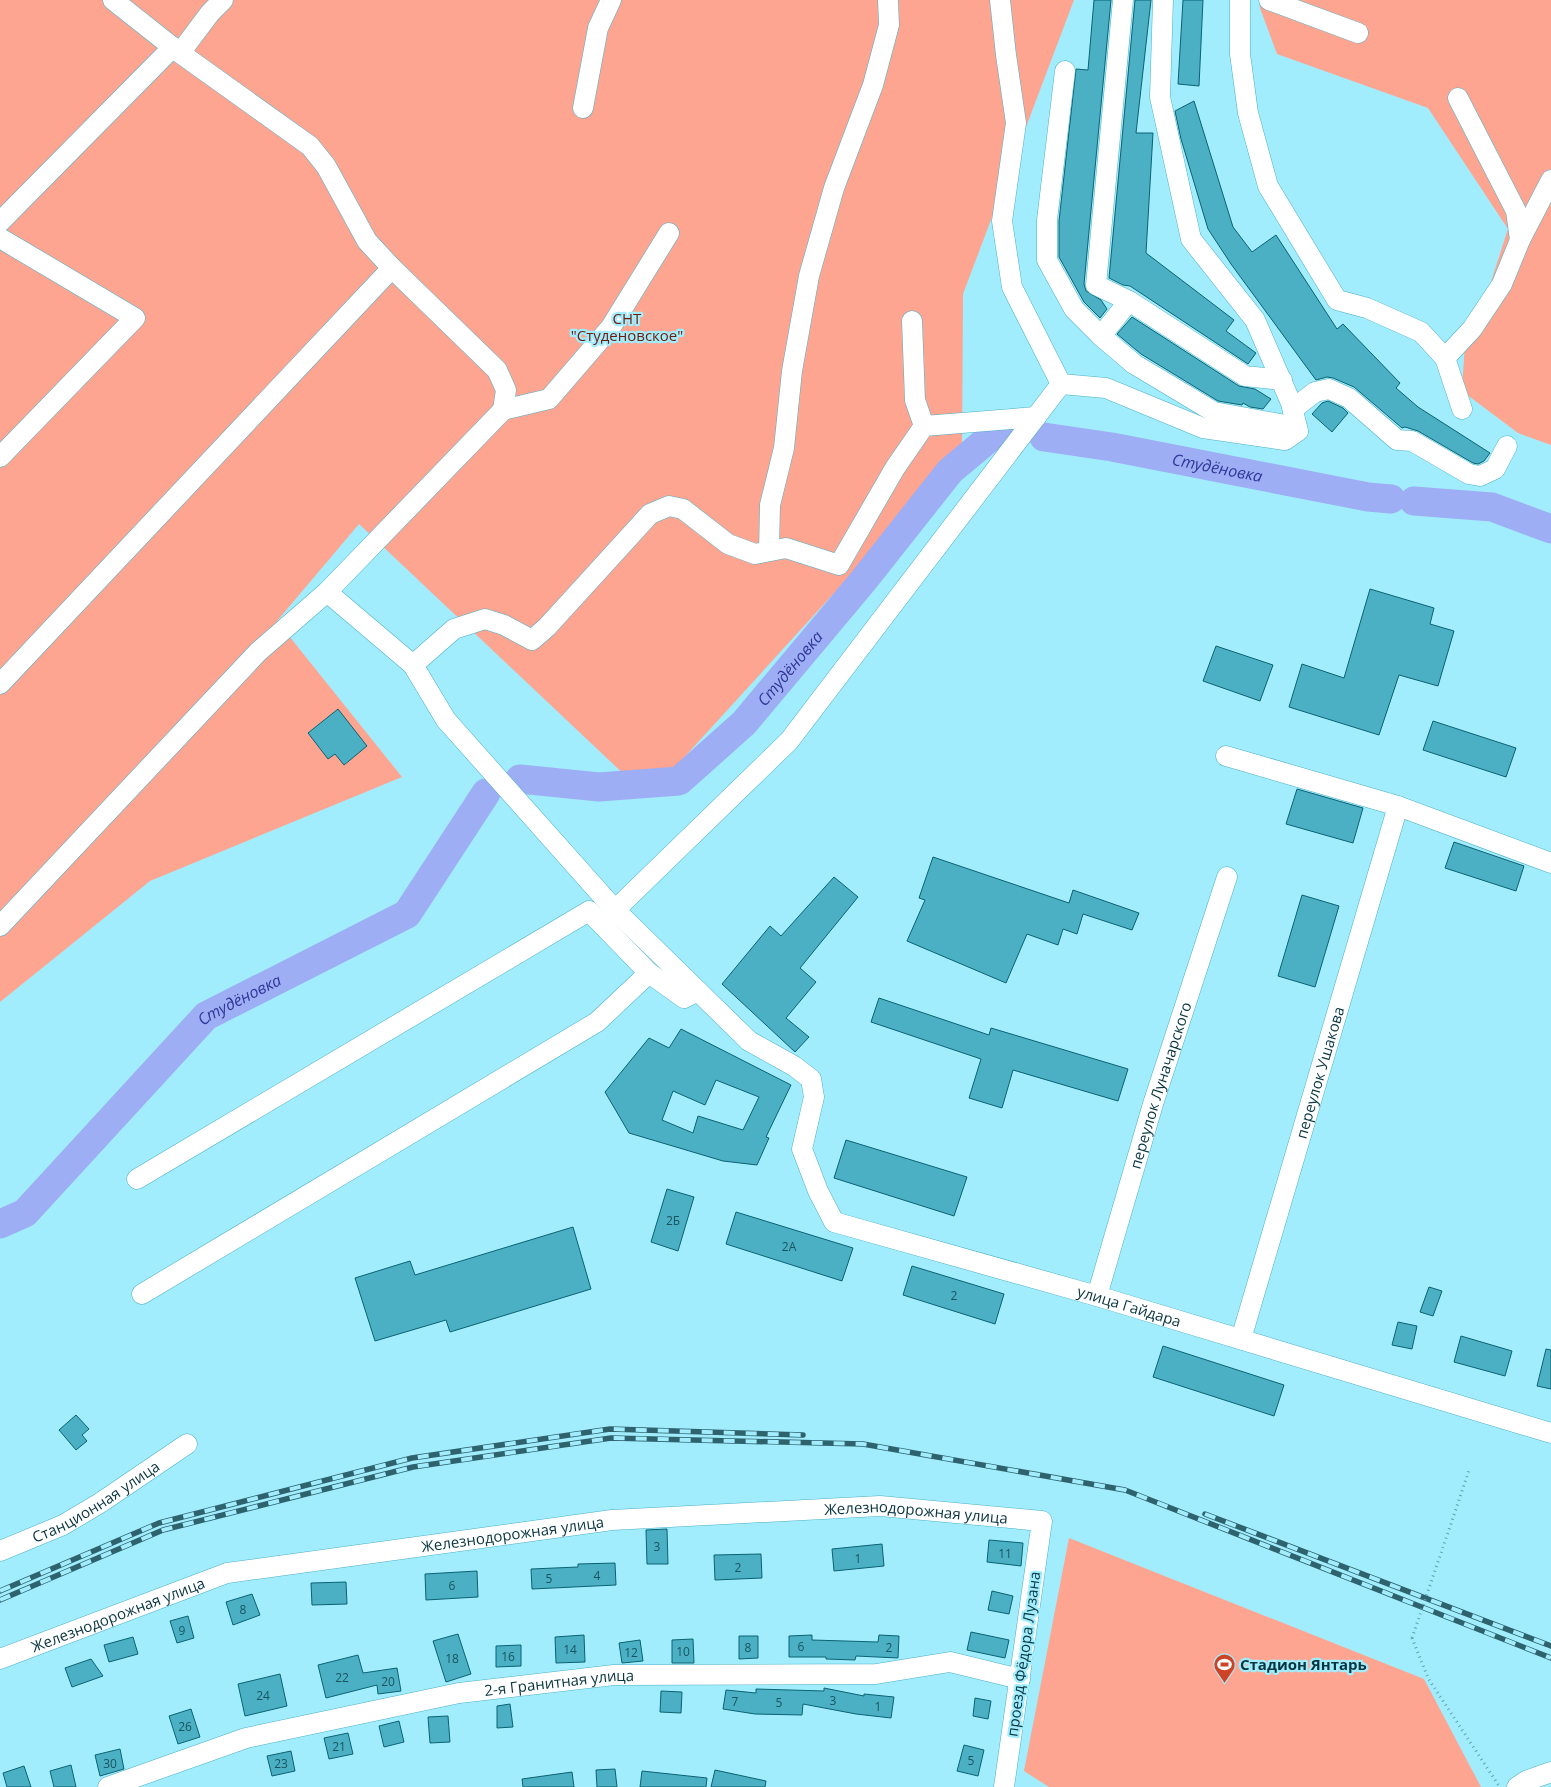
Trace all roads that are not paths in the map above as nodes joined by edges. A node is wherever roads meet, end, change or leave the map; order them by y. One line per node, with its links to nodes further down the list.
1 (113, 0): 11 (street)
2 (223, 0): 11 (street)
3 (611, 0): 14 (street)
4 (888, 0): 34 (street)
5 (1000, 0): 26 (street)
6 (1123, 0): 21 (street)
7 (1163, 0): 25 (street)
8 (1240, 0): 24 (street)
9 (1269, 0): 10 (street)
10 (1358, 33)
11 (176, 50): 16 (street); 20 (street)
12 (1065, 71): 23 (street)
13 (1458, 98): 19 (street)
14 (583, 108)
15 (1551, 180): 19 (street)
16 (0, 222)
17 (669, 233): 28 (street)
18 (0, 238): 33 (street)
19 (1520, 240): 24 (street)
20 (392, 268): 28 (street); 37 (street)
21 (1129, 301): 23 (street); 25 (street)
22 (912, 321): 31 (street)
23 (1101, 336): 30 (street)
24 (1445, 358): 27 (street)
25 (1282, 380): 30 (street)
26 (1061, 384): 29 (street); 30 (street)
27 (1462, 409)
28 (503, 410): 35 (street)
29 (1036, 417): 31 (street); 42 (street)
30 (1294, 418): 32 (street)
31 (924, 426): 34 (street)
32 (1507, 446)
33 (0, 457)
34 (769, 551): 36 (street)
35 (327, 592): 36 (street); 43 (street)
36 (414, 665): 42 (street)
37 (0, 684)
38 (1226, 756): 39 (street)
39 (1398, 806): 40 (street); 49 (street, переулок Ушакова)
40 (1551, 863)
41 (1227, 877): 48 (street, переулок Луначарского)
42 (615, 910): 45 (street)
43 (0, 926)
44 (649, 973): 45 (street); 46 (street); 47 (street)
45 (698, 991): 48 (street, улица Гайдара)
46 (137, 1179)
47 (142, 1294)
48 (1096, 1296): 49 (street, улица Гайдара)
49 (1241, 1340): 50 (street, улица Гайдара)
50 (1551, 1433)
51 (187, 1444): 53 (street, Станционная улица)
52 (1042, 1521): 54 (street, Железнодорожная улица); 55 (street, проезд Фёдора Лузана)
53 (0, 1551)
54 (0, 1659)
55 (1020, 1679): 57 (street, 2-я Гранитная улица); 58 (street, проезд Фёдора Лузана)
56 (1551, 1772): 59 (street)
57 (108, 1787)
58 (1004, 1787)
59 (1517, 1787)

